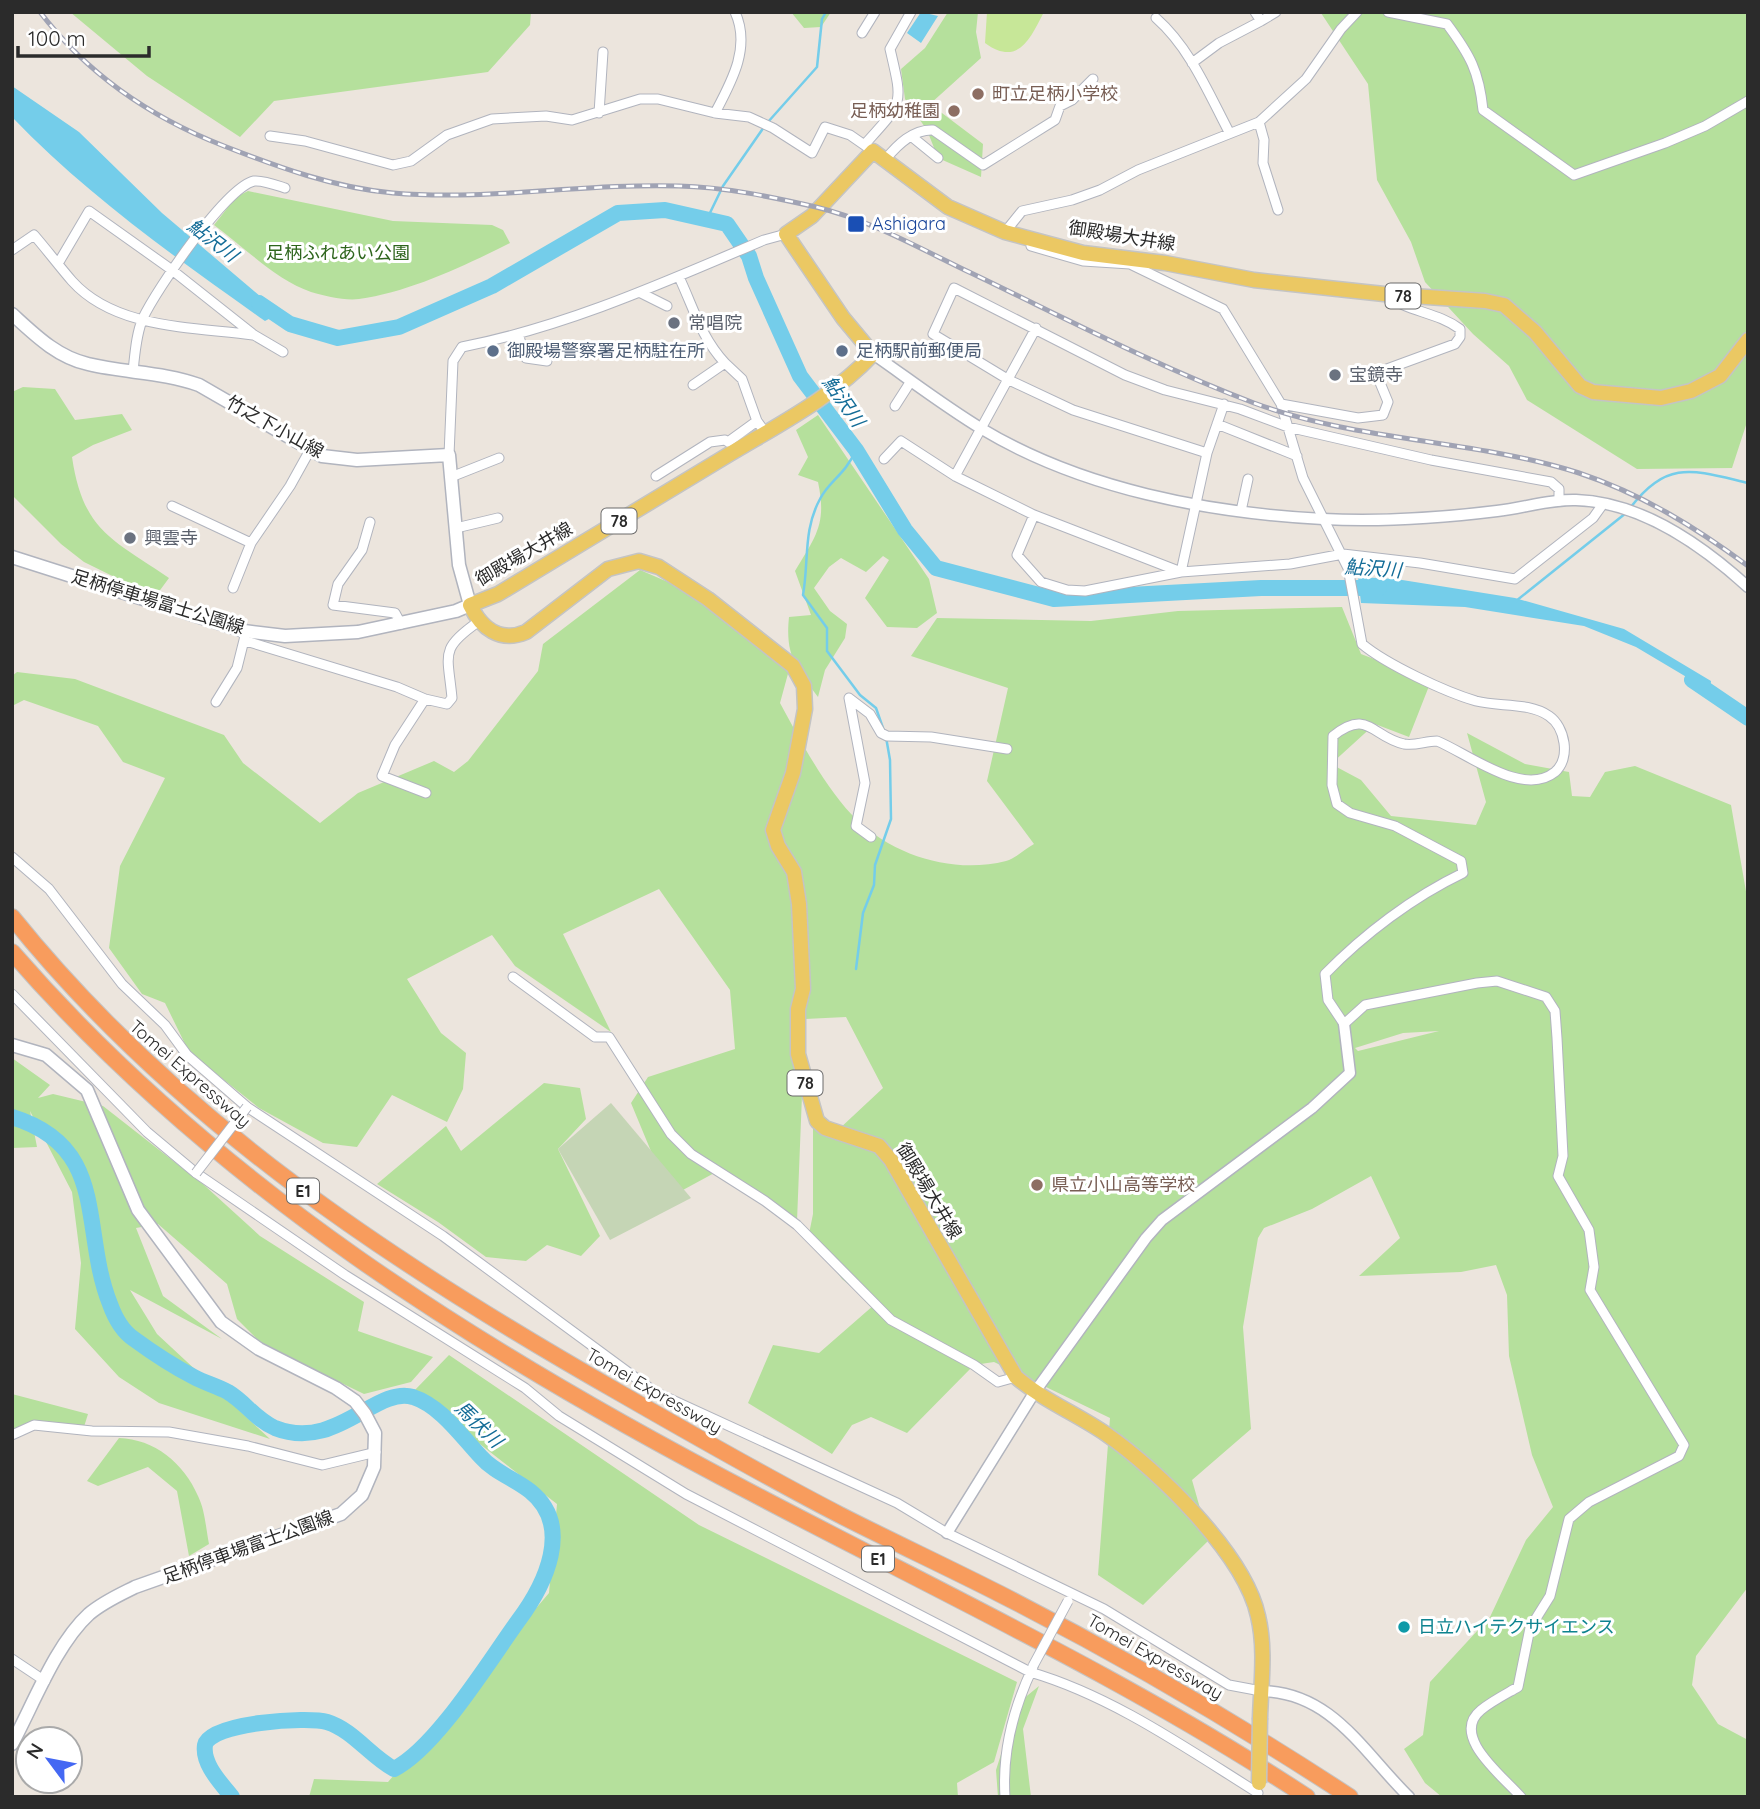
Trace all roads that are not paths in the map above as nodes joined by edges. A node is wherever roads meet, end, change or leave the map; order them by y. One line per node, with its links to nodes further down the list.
1 (735, 12): 16 (street)
2 (876, 12): 10 (street)
3 (911, 12): 21 (street)
4 (1255, 12): 9 (street)
5 (1276, 12): 9 (street)
6 (1357, 12): 17 (street)
7 (1388, 12): 14 (street)
8 (1156, 18): 12 (street)
9 (1261, 21): 12 (street)
10 (862, 33)
11 (603, 52): 15 (street)
12 (1192, 63): 18 (street)
13 (1093, 79): 20 (street)
14 (1748, 101)
15 (599, 113): 16 (street); 19 (street)
16 (715, 113): 21 (street)
17 (1259, 122): 18 (street); 25 (street)
18 (1229, 131): 26 (street)
19 (270, 136)
20 (911, 136): 22 (street); 23 (street)
21 (869, 148): 23 (main road, 御殿場大井線 / 78); 27 (main road)
22 (938, 158)
23 (885, 160): 26 (main road, 御殿場大井線 / 78)
24 (285, 188): 30 (street)
25 (1278, 210)
26 (1005, 232): 33 (main road, 御殿場大井線 / 78); 50 (street)
27 (786, 234): 31 (street); 42 (main road)
28 (12, 250): 29 (street)
29 (59, 262): 30 (street); 36 (street)
30 (174, 267): 36 (street); 39 (street)
31 (679, 277): 32 (street); 44 (street)
32 (641, 293): 34 (street); 38 (street)
33 (1384, 294): 40 (main road, 御殿場大井線 / 78); 50 (street)
34 (667, 306)
35 (12, 314): 45 (main road, 竹之下小山線)
36 (142, 320): 39 (street); 45 (street)
37 (1036, 328): 46 (street); 46 (street); 49 (street)
38 (518, 334): 43 (street); 58 (street)
39 (254, 335): 41 (street)
40 (1748, 340)
41 (283, 352)
42 (873, 354): 47 (street); 53 (main road, 御殿場大井線 / 78)
43 (547, 361)
44 (725, 363): 48 (street); 53 (street)
45 (133, 371): 56 (main road, 竹之下小山線)
46 (1009, 380): 55 (street); 57 (street)
47 (911, 381): 51 (street); 55 (street)
48 (693, 385)
49 (1224, 404): 52 (street); 54 (street)
50 (1282, 404): 54 (street)
51 (895, 406)
52 (1217, 424): 57 (street); 59 (street)
53 (761, 427): 62 (street); 82 (main road, 御殿場大井線 / 78)
54 (1288, 427): 59 (street); 66 (street)
55 (982, 429): 63 (street); 67 (street)
56 (310, 450): 58 (main road, 竹之下小山線); 76 (street)
57 (1206, 453): 67 (street)
58 (449, 455): 64 (main road)
59 (1297, 456): 73 (street)
60 (499, 458): 64 (street)
61 (884, 459): 63 (street)
62 (656, 476)
63 (955, 476): 71 (street)
64 (451, 477): 75 (main road)
65 (1248, 479): 70 (street)
66 (1559, 501): 68 (street); 73 (street)
67 (1195, 504): 70 (street); 79 (street)
68 (1602, 504): 77 (street); 80 (street)
69 (172, 506): 76 (street)
70 (1241, 511): 73 (street)
71 (1034, 515): 79 (street); 79 (street)
72 (498, 518): 75 (street)
73 (1323, 519): 77 (street)
74 (370, 523): 84 (street)
75 (456, 528): 82 (main road)
76 (251, 543): 81 (street)
77 (1342, 554): 79 (street); 96 (street)
78 (12, 556): 85 (main road, 足柄停車場富士公園線)
79 (1181, 572)
80 (1748, 587)
81 (233, 588)
82 (470, 605): 83 (main road, 御殿場大井線); 84 (main road, 足柄停車場富士公園線)
83 (478, 622): 86 (street); 100 (main road, 御殿場大井線 / 78)
84 (401, 624): 85 (main road, 足柄停車場富士公園線)
85 (245, 636): 86 (street); 87 (street)
86 (425, 699): 89 (street)
87 (216, 702)
88 (1007, 749): 90 (street)
89 (426, 793)
90 (871, 837)
91 (12, 857): 98 (street)
92 (12, 917): 114 (highway, Tomei Expressway / E1)
93 (12, 952): 113 (highway, E1)
94 (513, 977): 100 (street)
95 (12, 994): 99 (street)
96 (1344, 1024): 101 (street); 116 (street)
97 (12, 1045): 103 (main road, 足柄停車場富士公園線)
98 (247, 1107): 99 (street, bridge); 104 (street)
99 (196, 1173): 107 (street)
100 (1016, 1377): 101 (main road, 御殿場大井線 / 78)
101 (1034, 1393): 104 (street); 109 (main road, 御殿場大井線 / 78)
102 (12, 1435): 103 (street)
103 (376, 1452): 108 (main road, 足柄停車場富士公園線)
104 (947, 1533): 105 (street)
105 (1070, 1597): 107 (street, bridge); 109 (street)
106 (12, 1659): 108 (street)
107 (1031, 1669): 111 (street); 112 (street)
108 (45, 1681): 110 (main road, 足柄停車場富士公園線)
109 (1261, 1691): 111 (main road, 御殿場大井線 / 78, bridge); 115 (street)
110 (12, 1744)
111 (1258, 1791)
112 (1005, 1797)
113 (1307, 1797)
114 (1350, 1797)
115 (1409, 1797)
116 (1521, 1797)

